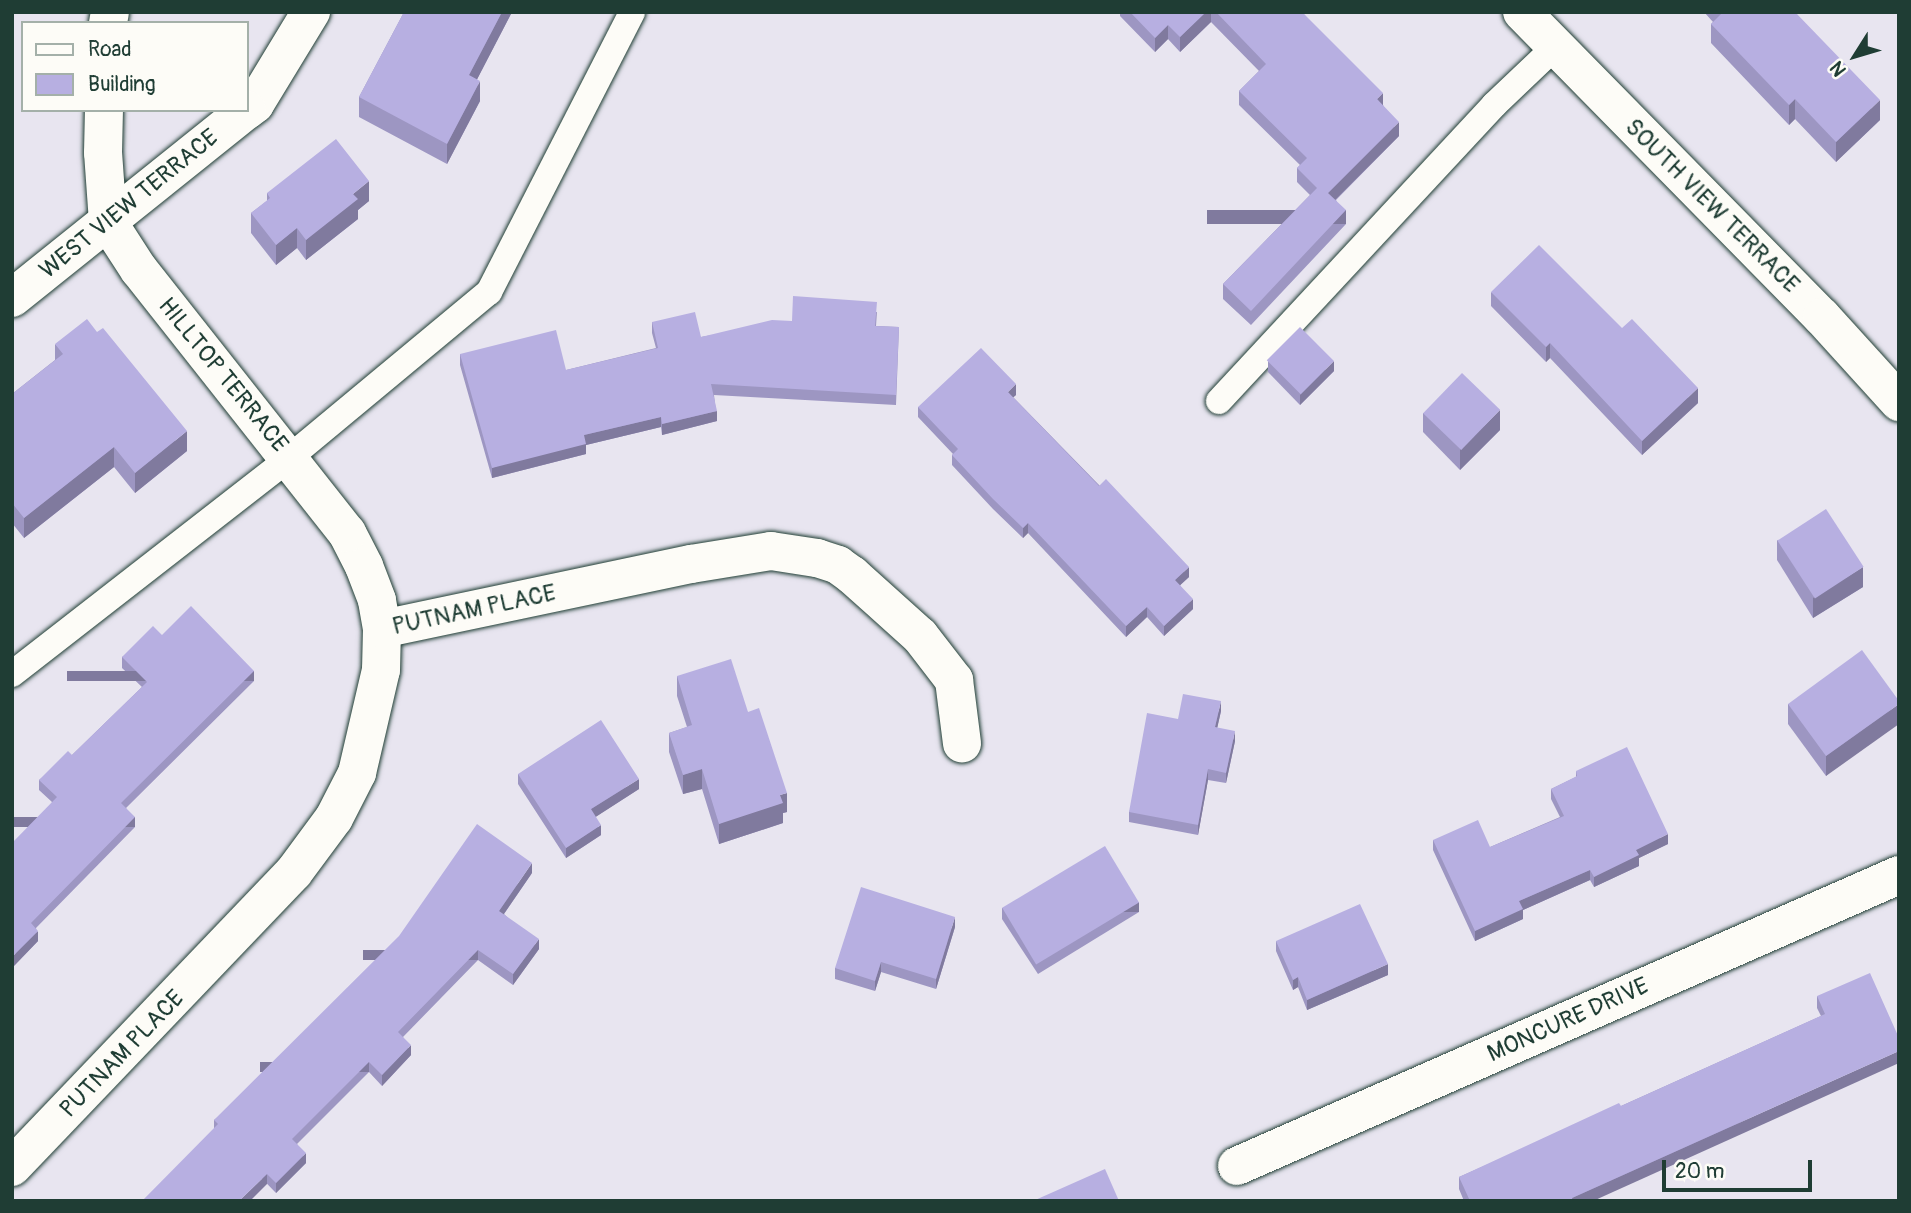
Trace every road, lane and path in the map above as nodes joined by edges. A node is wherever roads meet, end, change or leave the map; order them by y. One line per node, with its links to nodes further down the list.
1 (311, 12): 5 (street, WEST VIEW TERRACE)
2 (632, 12): 12 (lane)
3 (1522, 12): 4 (street, SOUTH VIEW TERRACE)
4 (1555, 47): 10 (lane); 11 (street, SOUTH VIEW TERRACE)
5 (248, 109)
6 (104, 112): 8 (street, HILLTOP TERRACE)
7 (245, 112): 8 (street, WEST VIEW TERRACE)
8 (108, 222): 9 (street, WEST VIEW TERRACE); 12 (street, HILLTOP TERRACE)
9 (12, 298)
10 (1219, 401)
11 (1899, 402)
12 (289, 458): 13 (street, HILLTOP TERRACE); 14 (lane)
13 (382, 629): 15 (street, PUTNAM PLACE); 18 (street, PUTNAM PLACE)
14 (12, 674)
15 (962, 743)
16 (1899, 875): 17 (street, MONCURE DRIVE)
17 (1237, 1166)
18 (12, 1167)

